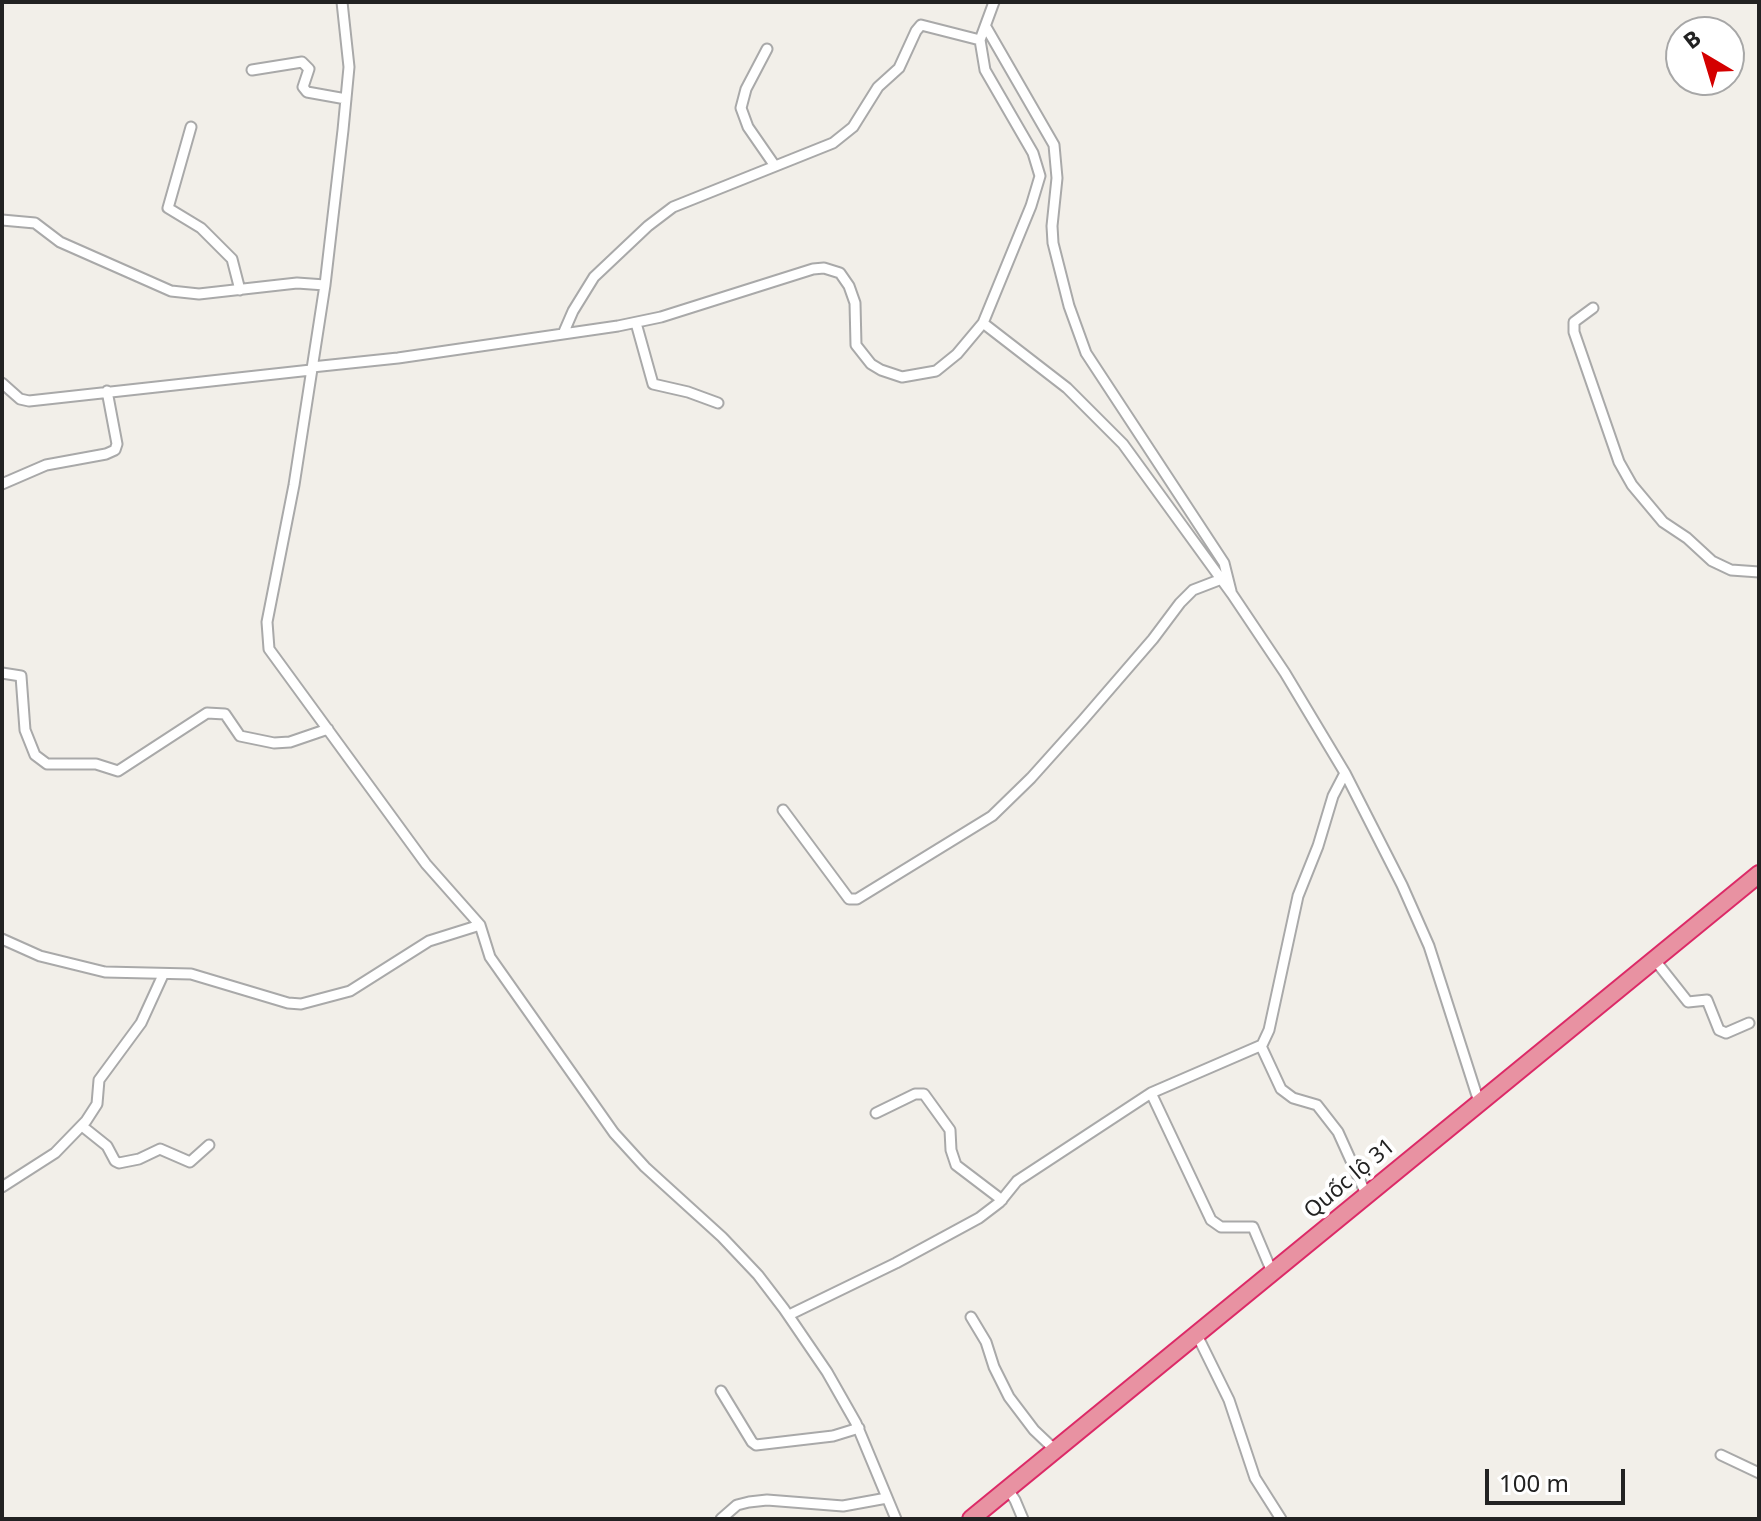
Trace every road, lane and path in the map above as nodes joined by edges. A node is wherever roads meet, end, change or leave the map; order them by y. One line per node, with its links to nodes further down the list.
1 (342, 2): 7 (street)
2 (994, 2): 3 (street)
3 (986, 27): 4 (street); 24 (street)
4 (980, 40): 9 (street); 15 (street)
5 (767, 49): 9 (street)
6 (252, 70): 7 (street)
7 (346, 99): 11 (street)
8 (191, 127): 12 (street)
9 (775, 166): 16 (street)
10 (2, 220): 12 (street)
11 (325, 285): 12 (street); 17 (street)
12 (240, 290)
13 (1593, 308): 22 (street)
14 (636, 323): 15 (street); 16 (street); 20 (street)
15 (983, 323): 23 (street)
16 (563, 334): 17 (street)
17 (312, 369): 19 (street); 26 (street)
18 (2, 383): 19 (street)
19 (107, 391): 21 (street)
20 (718, 403)
21 (2, 484)
22 (1759, 572)
23 (1219, 580): 24 (street); 28 (street)
24 (1232, 594): 27 (street)
25 (2, 673): 26 (street)
26 (328, 729): 30 (street)
27 (1345, 773): 35 (street); 37 (street)
28 (783, 810)
29 (1759, 874): 32 (highway, Quốc lộ 31)
30 (480, 925): 33 (street); 45 (street)
31 (2, 939): 33 (street)
32 (1654, 959): 34 (street); 37 (highway, Quốc lộ 31)
33 (163, 975): 39 (street)
34 (1749, 1023)
35 (1261, 1046): 36 (street); 42 (street)
36 (1151, 1093): 43 (street); 44 (street)
37 (1479, 1102): 42 (highway, Quốc lộ 31)
38 (876, 1113): 43 (street)
39 (82, 1126): 40 (street); 41 (street)
40 (209, 1145)
41 (2, 1187)
42 (1366, 1194): 44 (highway, Quốc lộ 31)
43 (1002, 1200): 45 (street)
44 (1272, 1272): 47 (highway, Quốc lộ 31)
45 (789, 1315): 49 (street)
46 (971, 1317): 50 (street)
47 (1197, 1335): 50 (highway, Quốc lộ 31); 59 (street)
48 (721, 1391): 49 (street)
49 (859, 1428): 54 (street)
50 (1054, 1449): 53 (highway, Quốc lộ 31)
51 (1721, 1455): 52 (street)
52 (1759, 1473)
53 (1007, 1488): 57 (highway, Quốc lộ 31); 58 (street)
54 (887, 1498): 55 (street); 56 (street)
55 (721, 1519)
56 (896, 1519)
57 (971, 1519)
58 (1023, 1519)
59 (1281, 1519)

